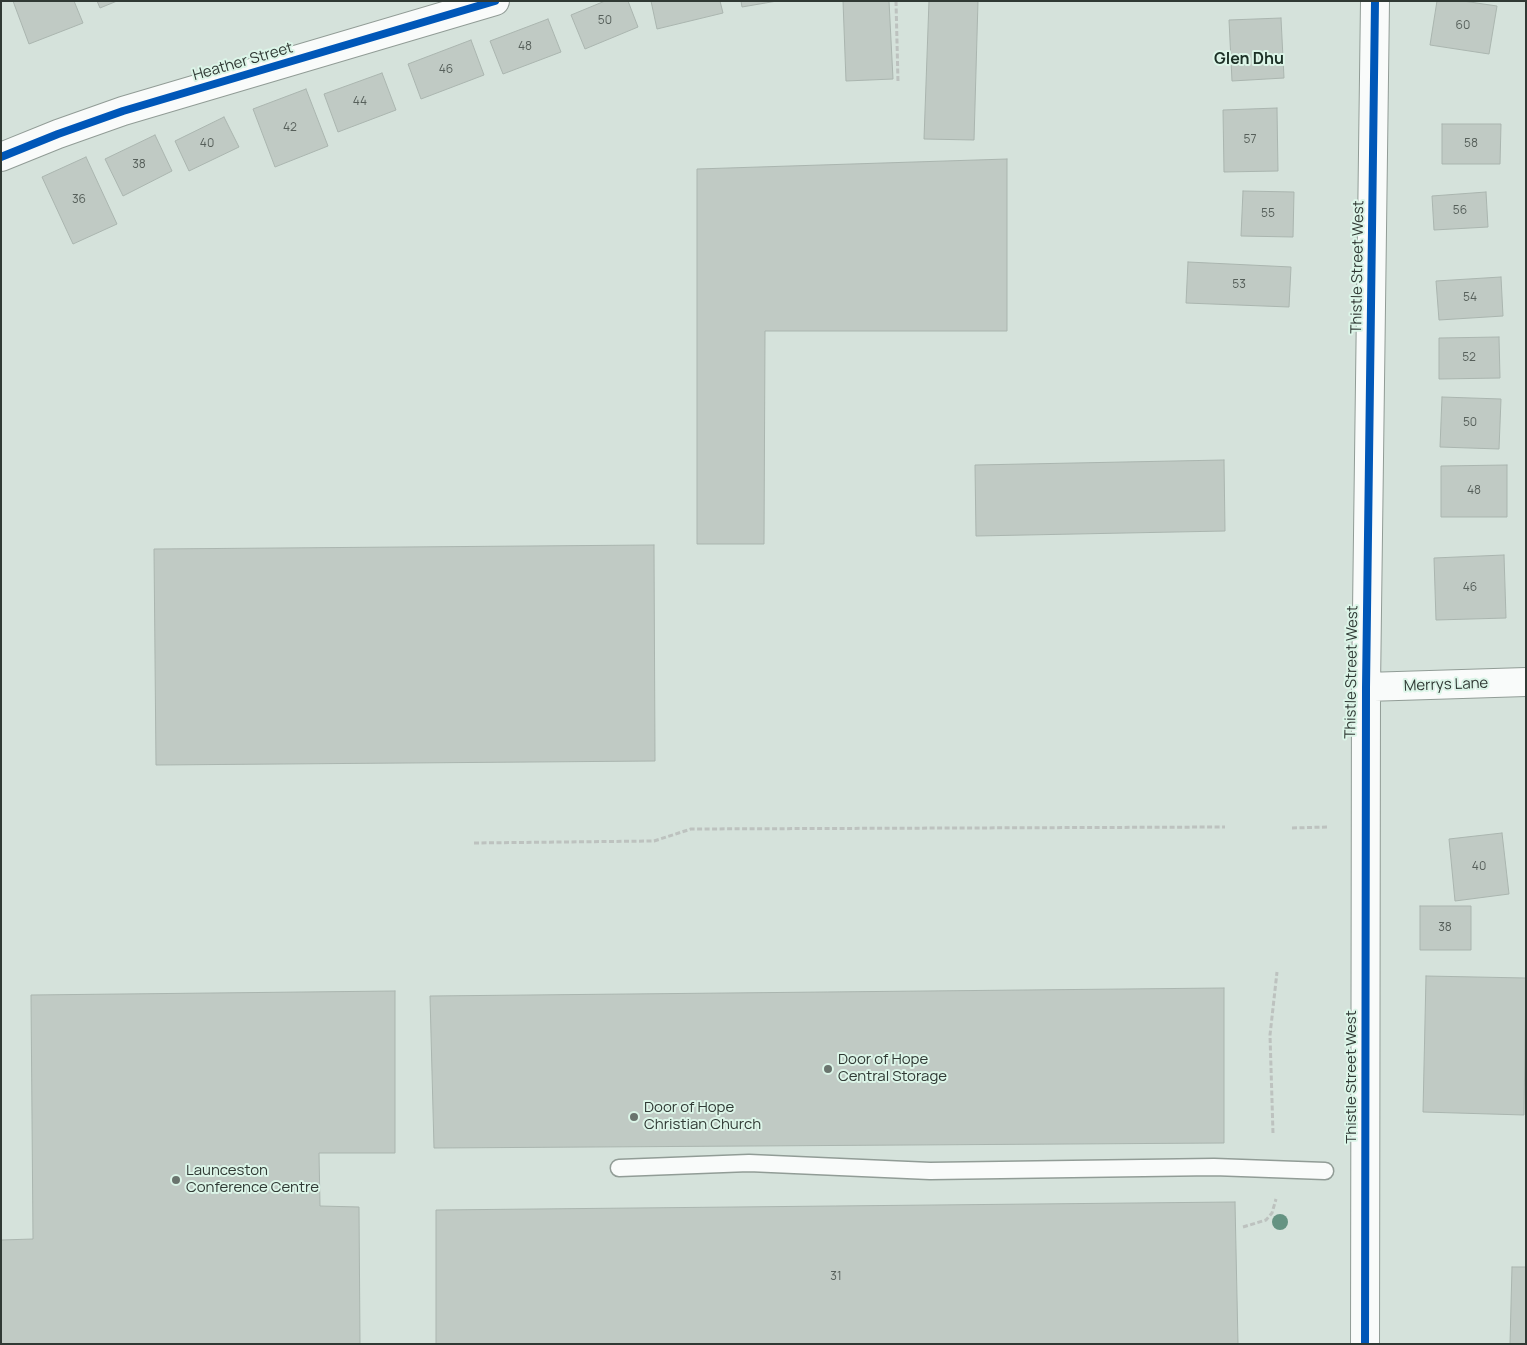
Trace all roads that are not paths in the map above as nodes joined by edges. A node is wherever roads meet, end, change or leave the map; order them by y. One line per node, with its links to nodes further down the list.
1 (495, 1): 3 (street, Heather Street)
2 (1375, 1): 5 (street, Thistle Street West)
3 (1, 157)
4 (1526, 682): 5 (street, Merrys Lane)
5 (1366, 687): 8 (street, Thistle Street West)
6 (619, 1168): 7 (lane)
7 (1325, 1171)
8 (1365, 1344)

